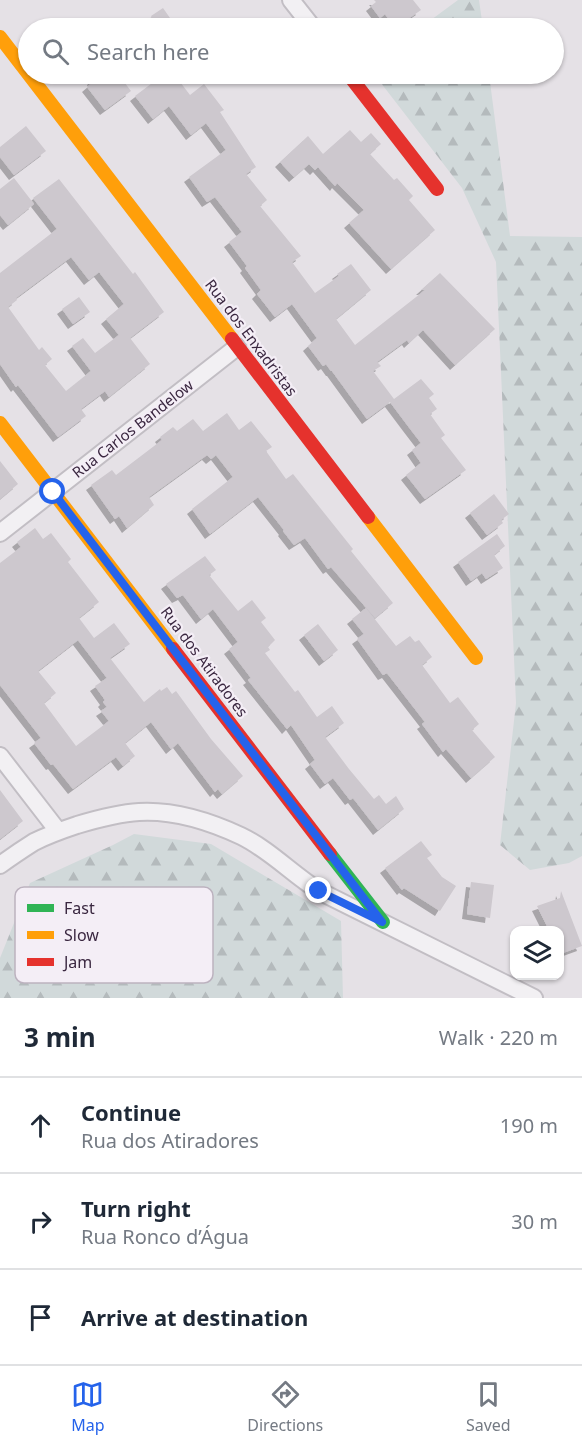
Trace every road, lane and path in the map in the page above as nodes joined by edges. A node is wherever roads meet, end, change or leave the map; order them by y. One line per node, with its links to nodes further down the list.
1 (291, 0): 2 (street)
2 (305, 18)
3 (0, 37): 4 (street, Rua dos Enxadristas)
4 (18, 61)
5 (36, 84): 8 (street, Rua dos Enxadristas)
6 (356, 84): 7 (street)
7 (437, 189)
8 (237, 347): 10 (street, Rua Carlos Bandelow); 12 (street, Rua dos Enxadristas)
9 (0, 423): 10 (street, Rua dos Atiradores)
10 (53, 492): 11 (street, Rua Carlos Bandelow); 16 (street, Rua dos Atiradores)
11 (0, 533)
12 (476, 658)
13 (0, 756): 14 (street)
14 (58, 831): 15 (street); 16 (street)
15 (0, 865)
16 (382, 922): 17 (street)
17 (534, 998)

